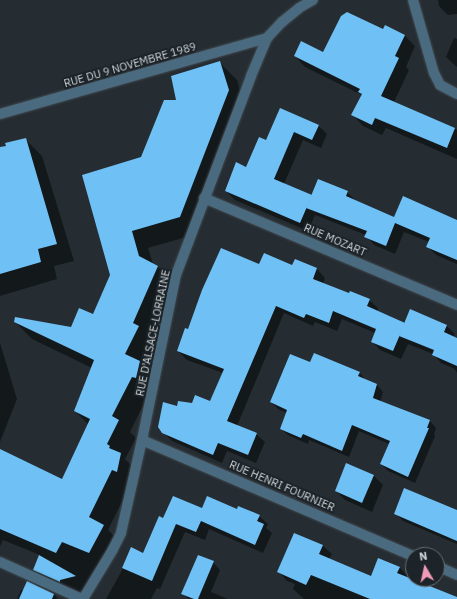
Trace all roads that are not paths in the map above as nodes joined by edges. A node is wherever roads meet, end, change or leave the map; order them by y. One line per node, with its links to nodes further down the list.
1 (313, 0): 3 (street, RUE D'ALSACE-LORRAINE)
2 (413, 0): 4 (street)
3 (267, 38): 5 (street, RUE DU 9 NOVEMBRE 1989); 6 (street, RUE D'ALSACE-LORRAINE)
4 (457, 94)
5 (0, 114)
6 (204, 198): 7 (street, RUE MOZART); 8 (street, RUE D'ALSACE-LORRAINE)
7 (457, 305)
8 (142, 440): 9 (street, RUE HENRI FOURNIER); 13 (street, RUE D'ALSACE-LORRAINE)
9 (405, 553)
10 (0, 562): 13 (street)
11 (445, 570): 12 (street)
12 (457, 575)
13 (82, 599)

